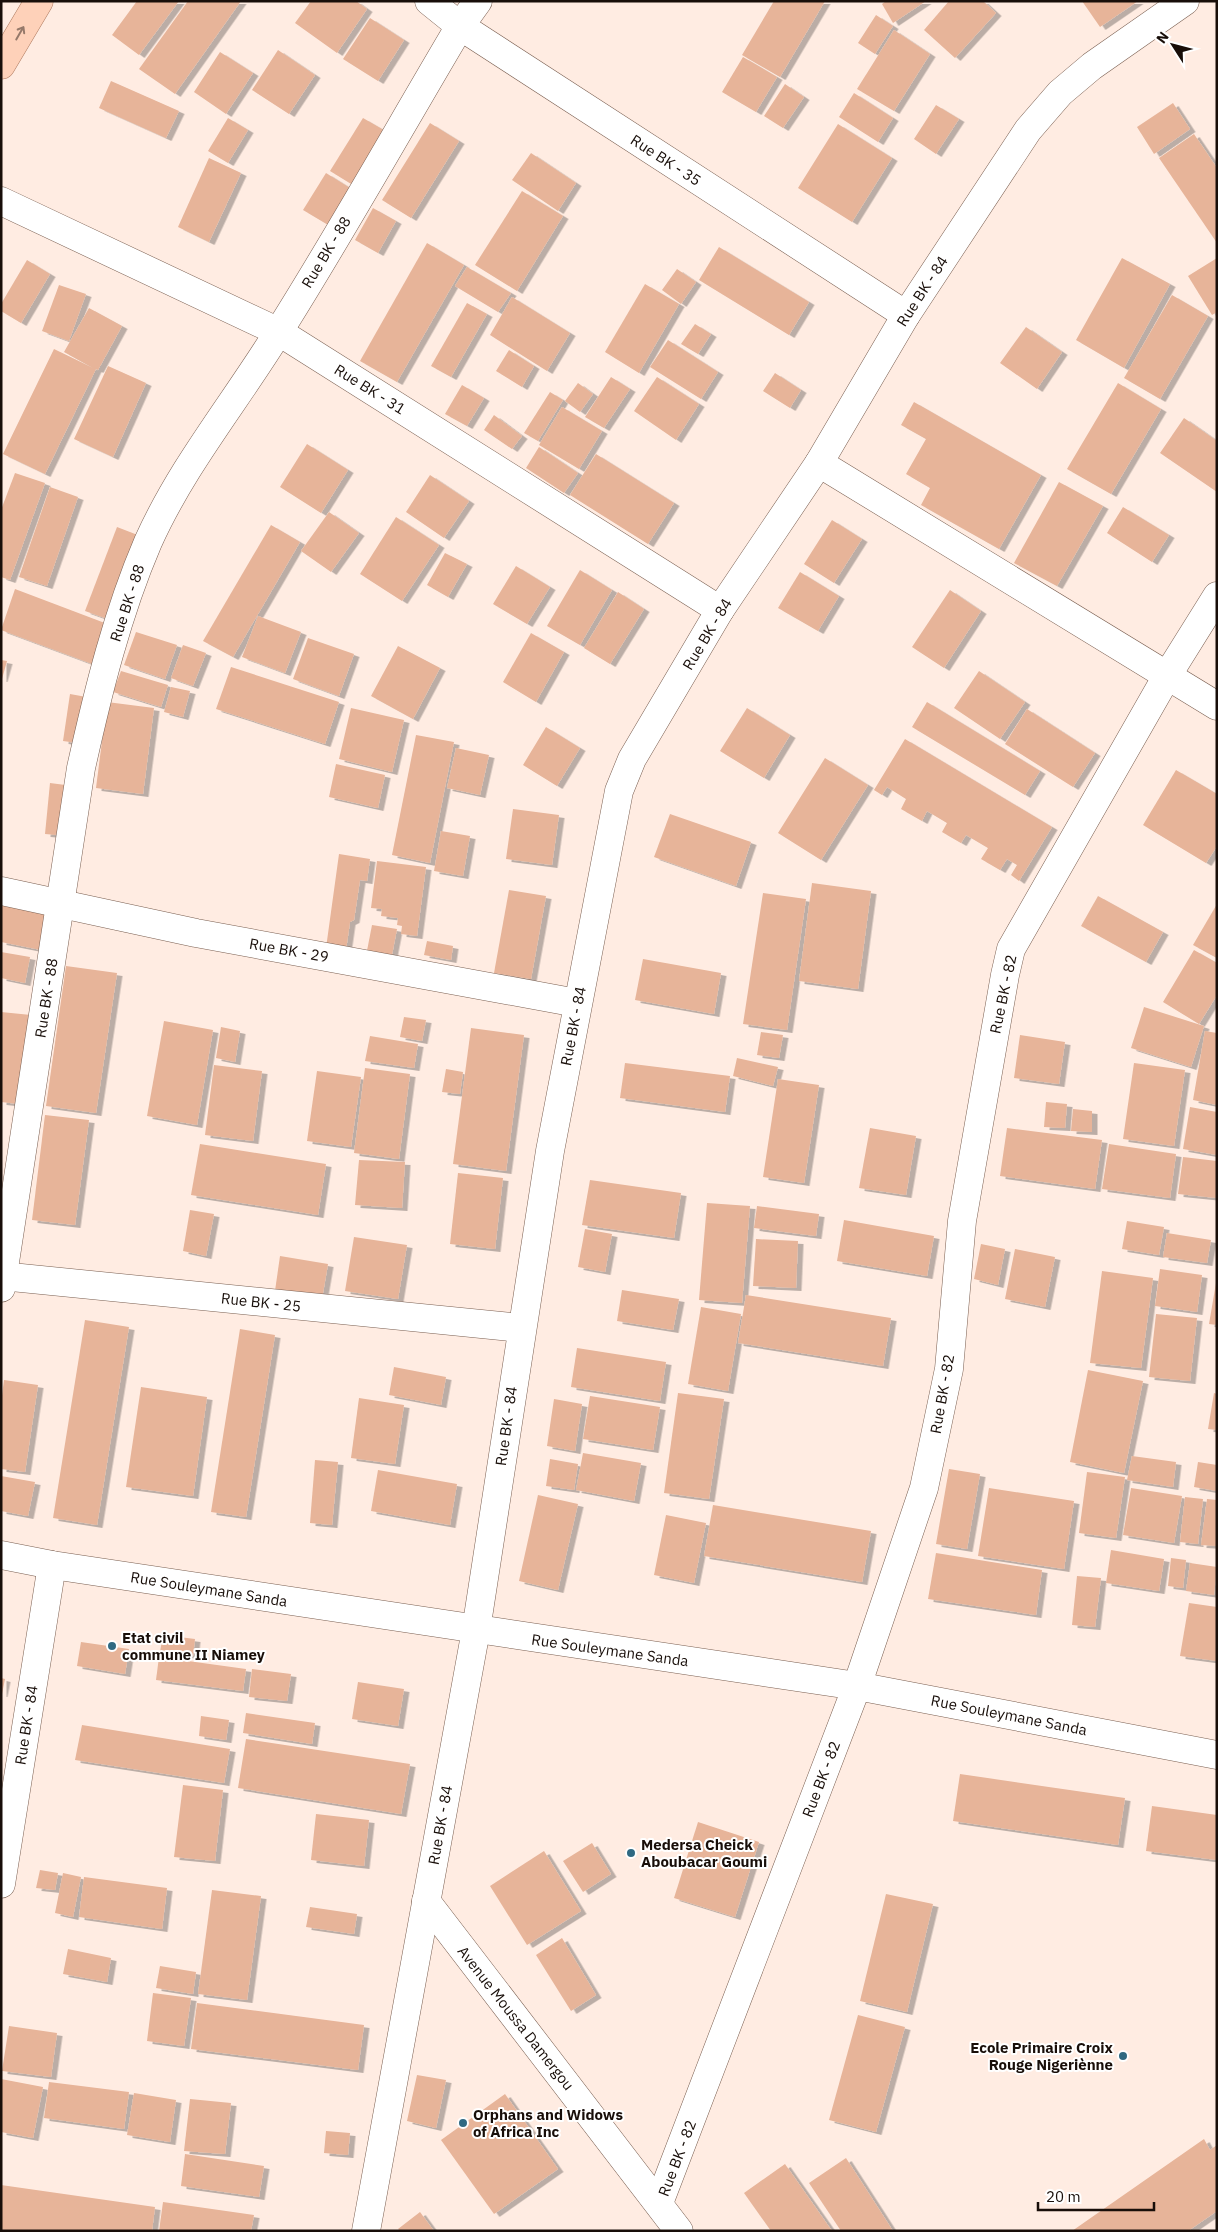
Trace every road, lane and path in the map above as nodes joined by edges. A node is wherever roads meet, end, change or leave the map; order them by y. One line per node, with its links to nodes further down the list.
1 (38, 1): 6 (main road, one-way to 1)
2 (429, 1): 5 (street, Rue BK - 35)
3 (478, 1): 5 (street, Rue BK - 88)
4 (1185, 1): 8 (street, Rue BK - 84)
5 (460, 26): 8 (street, Rue BK - 35); 9 (street, Rue BK - 88)
6 (1, 65)
7 (1, 201): 9 (street, Rue BK - 31)
8 (906, 315): 10 (street, Rue BK - 84)
9 (279, 332): 12 (street, Rue BK - 31); 16 (street, Rue BK - 88)
10 (819, 463): 12 (street, Rue BK - 84); 13 (street)
11 (1217, 596): 13 (street, Rue BK - 82)
12 (720, 610): 17 (street, Rue BK - 84)
13 (1167, 676): 14 (street); 23 (street, Rue BK - 82)
14 (1217, 706)
15 (1, 891): 16 (street, Rue BK - 29)
16 (60, 902): 17 (street, Rue BK - 29); 18 (street, Rue BK - 88)
17 (577, 1003): 19 (street, Rue BK - 84)
18 (2, 1280): 19 (street, Rue BK - 25)
19 (521, 1328): 22 (street, Rue BK - 84)
20 (1, 1555): 21 (street, Rue Souleymane Sanda)
21 (52, 1565): 22 (street, Rue Souleymane Sanda); 25 (street, Rue BK - 84)
22 (476, 1630): 23 (street, Rue Souleymane Sanda); 26 (street, Rue BK - 84)
23 (856, 1686): 24 (street, Rue Souleymane Sanda); 27 (street, Rue BK - 82)
24 (1217, 1755)
25 (1, 1884)
26 (426, 1901): 27 (street, Avenue Moussa Damergou); 28 (street, Rue BK - 84)
27 (659, 2203): 29 (street, Avenue Moussa Damergou)
28 (366, 2231)
29 (679, 2231)

